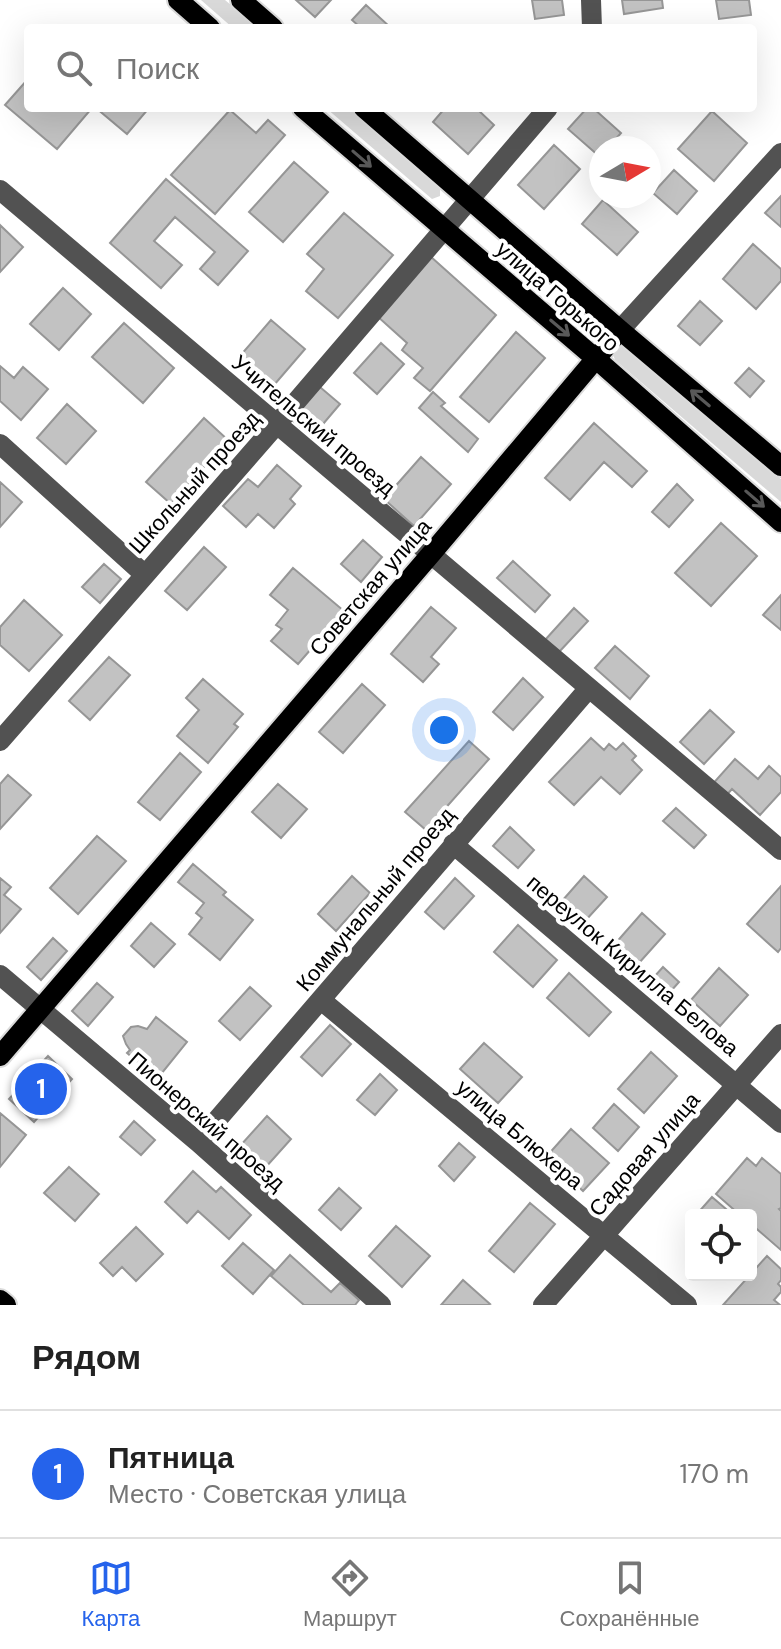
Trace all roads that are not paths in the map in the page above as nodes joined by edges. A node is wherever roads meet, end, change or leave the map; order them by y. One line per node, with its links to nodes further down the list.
1 (178, 0): 4 (main road)
2 (241, 0): 5 (main road)
3 (591, 0): 6 (street)
4 (205, 24)
5 (268, 24)
6 (592, 24)
7 (308, 112): 13 (main road, улица Горького, one-way to 13)
8 (369, 112): 12 (main road, улица Горького)
9 (545, 112): 12 (street, Школьный проезд)
10 (781, 153): 14 (street, Советская улица)
11 (0, 190): 16 (street, Учительский проезд)
12 (470, 200): 13 (street, Школьный проезд); 14 (main road, улица Горького)
13 (444, 229): 15 (main road, улица Горького, one-way to 15); 16 (street, Школьный проезд)
14 (620, 330): 15 (main road, Советская улица); 18 (main road, улица Горького, one-way to 14)
15 (595, 358): 19 (main road, улица Горького, one-way to 19); 20 (main road, Советская улица)
16 (277, 424): 20 (street, Учительский проезд); 21 (street, Школьный проезд)
17 (0, 444): 21 (street)
18 (781, 466)
19 (781, 522)
20 (431, 554): 22 (street, Учительский проезд); 29 (main road, Советская улица)
21 (144, 574): 23 (street, Школьный проезд)
22 (589, 688): 25 (street, Коммунальный проезд); 26 (street, Учительский проезд)
23 (8, 716): 24 (street, Школьный проезд)
24 (0, 741)
25 (453, 844): 28 (street, Коммунальный проезд); 32 (street, переулок Кирилла Белова)
26 (781, 850)
27 (0, 975): 29 (street, Пионерский проезд)
28 (321, 1000): 34 (street, Коммунальный проезд); 35 (street, улица Блюхера)
29 (40, 1009): 31 (main road, Советская улица); 34 (street, Пионерский проезд)
30 (781, 1034): 32 (street, Садовая улица)
31 (0, 1056)
32 (737, 1085): 33 (street, переулок Кирилла Белова); 35 (street, Садовая улица)
33 (781, 1123)
34 (198, 1142): 38 (street, Пионерский проезд)
35 (604, 1235): 39 (street, Садовая улица); 40 (street, улица Блюхера)
36 (0, 1300): 37 (main road)
37 (6, 1305)
38 (381, 1305)
39 (543, 1305)
40 (687, 1305)

